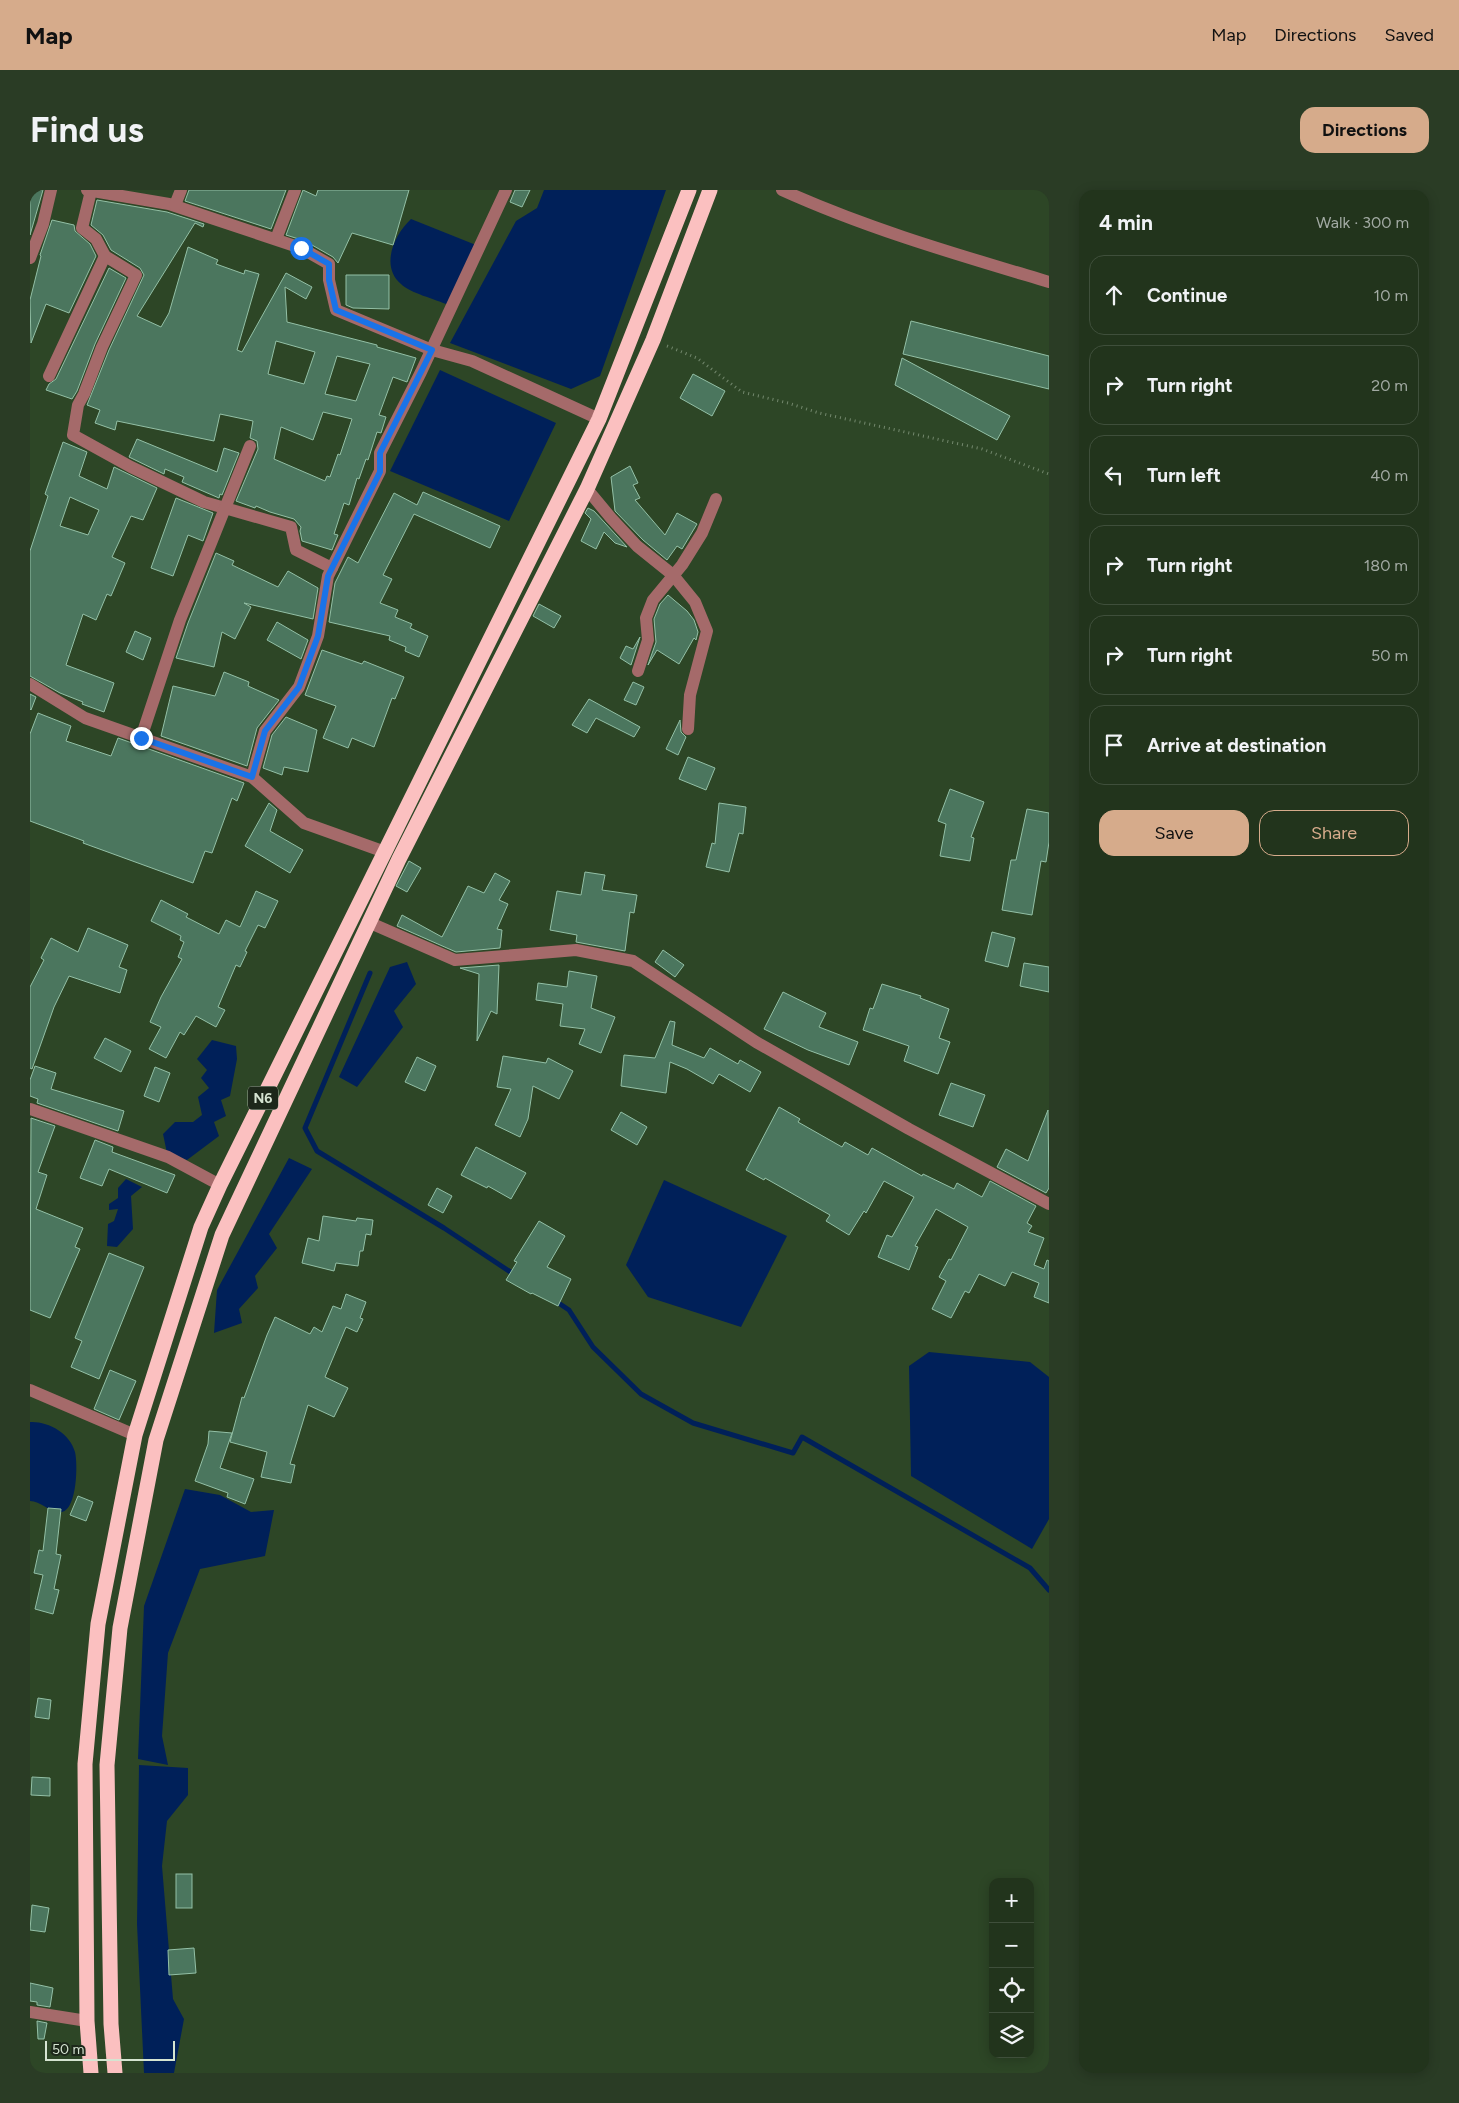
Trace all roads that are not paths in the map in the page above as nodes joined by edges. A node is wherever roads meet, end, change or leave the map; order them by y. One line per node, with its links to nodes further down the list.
1 (51, 190): 12 (street)
2 (181, 190): 9 (street)
3 (295, 190): 10 (street)
4 (506, 190): 14 (street)
5 (688, 190): 16 (highway, N6)
6 (710, 190): 18 (highway, N6)
7 (782, 190): 13 (street)
8 (89, 191): 9 (street); 11 (street)
9 (175, 206): 10 (street)
10 (276, 239): 14 (street)
11 (105, 256): 15 (street); 20 (street)
12 (30, 258)
13 (1049, 282)
14 (432, 350): 16 (street); 21 (street)
15 (49, 376)
16 (599, 419): 28 (highway, N6)
17 (250, 446): 20 (street)
18 (587, 488): 22 (street); 29 (highway, N6)
19 (716, 499): 22 (street)
20 (226, 507): 21 (street); 26 (street)
21 (332, 568): 27 (street)
22 (673, 575): 23 (street); 25 (street)
23 (638, 671)
24 (30, 684): 26 (street)
25 (688, 729)
26 (141, 738): 27 (street)
27 (252, 777): 28 (street)
28 (385, 852): 31 (highway, N6)
29 (368, 922): 32 (street); 38 (highway, N6)
30 (30, 1109): 31 (street)
31 (220, 1185): 34 (highway, N6)
32 (1049, 1204)
33 (30, 1390): 34 (street)
34 (135, 1434): 36 (highway, N6)
35 (30, 2012): 36 (street)
36 (87, 2021): 37 (highway, N6)
37 (91, 2073)
38 (115, 2073)

